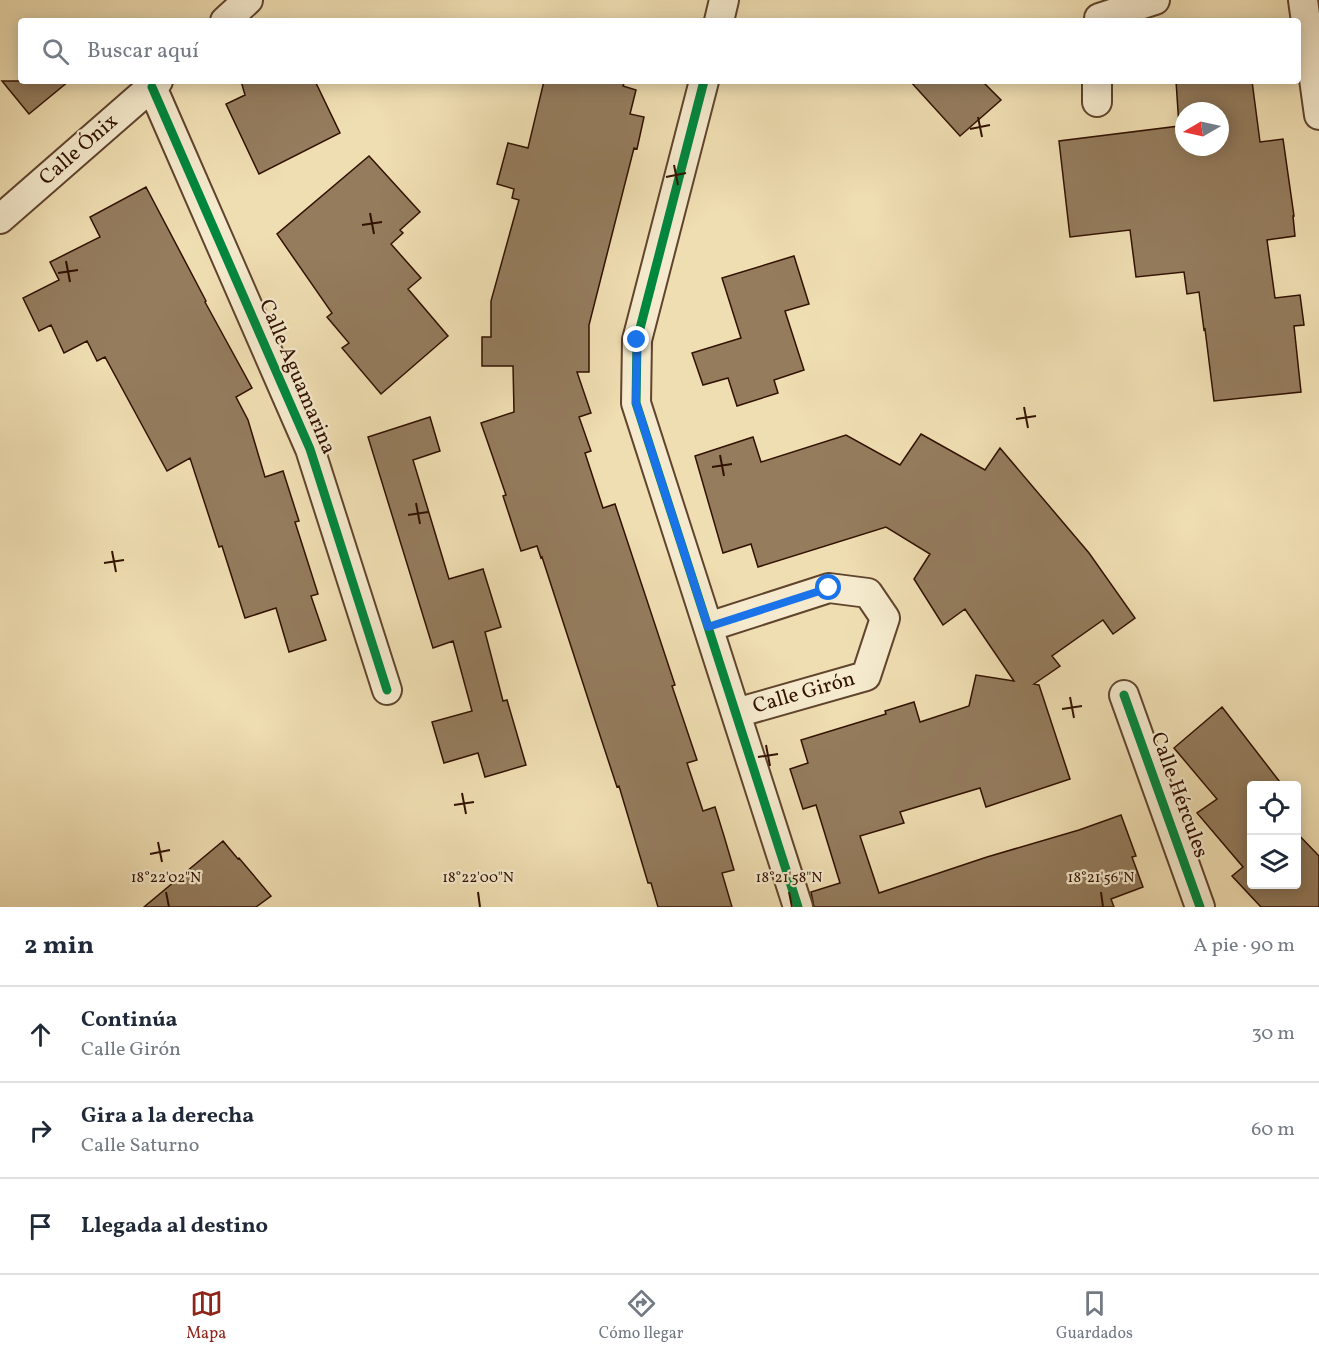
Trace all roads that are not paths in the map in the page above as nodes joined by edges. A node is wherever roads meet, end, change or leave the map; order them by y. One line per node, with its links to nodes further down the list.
1 (248, 0): 5 (street)
2 (724, 0): 6 (street)
3 (1155, 0): 7 (street)
4 (1303, 0): 10 (street)
5 (228, 18)
6 (720, 18)
7 (1099, 18)
8 (155, 84): 11 (street, Calle Ónix); 13 (street, Calle Aguamarina)
9 (703, 84): 12 (street)
10 (1319, 116)
11 (0, 219)
12 (708, 627): 15 (street); 15 (street, Calle Girón)
13 (387, 690)
14 (1124, 695): 17 (street, Calle Hércules)
15 (736, 713): 16 (street)
16 (798, 907)
17 (1200, 907)

